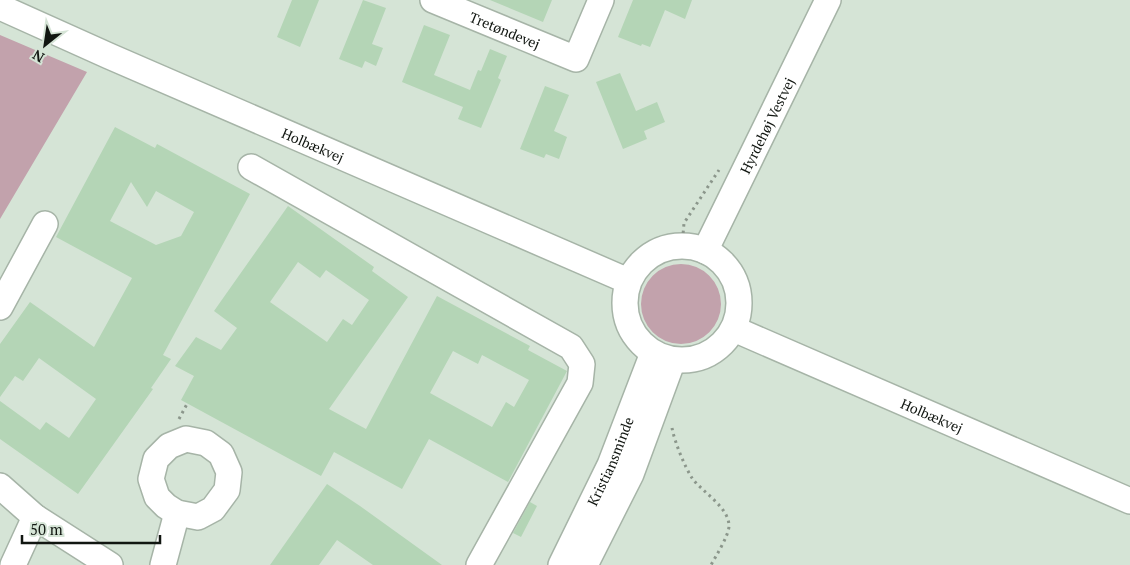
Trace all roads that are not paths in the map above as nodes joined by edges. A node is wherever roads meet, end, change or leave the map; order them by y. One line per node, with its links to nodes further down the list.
1 (433, 0): 2 (street, Tretøndevej)
2 (601, 0)
3 (828, 0): 7 (street, Hyrdehøj Vestvej)
4 (0, 7): 8 (street, Holbækvej)
5 (251, 167): 19 (street)
6 (44, 224): 9 (street)
7 (694, 248): 8 (street); 10 (street)
8 (628, 282): 11 (street)
9 (0, 306)
10 (734, 329): 11 (street); 13 (street, Holbækvej)
11 (663, 357): 20 (street, Kristiansminde); 21 (street, Kristiansminde)
12 (0, 486): 15 (street)
13 (1130, 501)
14 (177, 513): 18 (street)
15 (35, 516): 16 (street); 17 (street)
16 (13, 565)
17 (110, 565)
18 (164, 565)
19 (479, 565)
20 (561, 565)
21 (585, 565)

